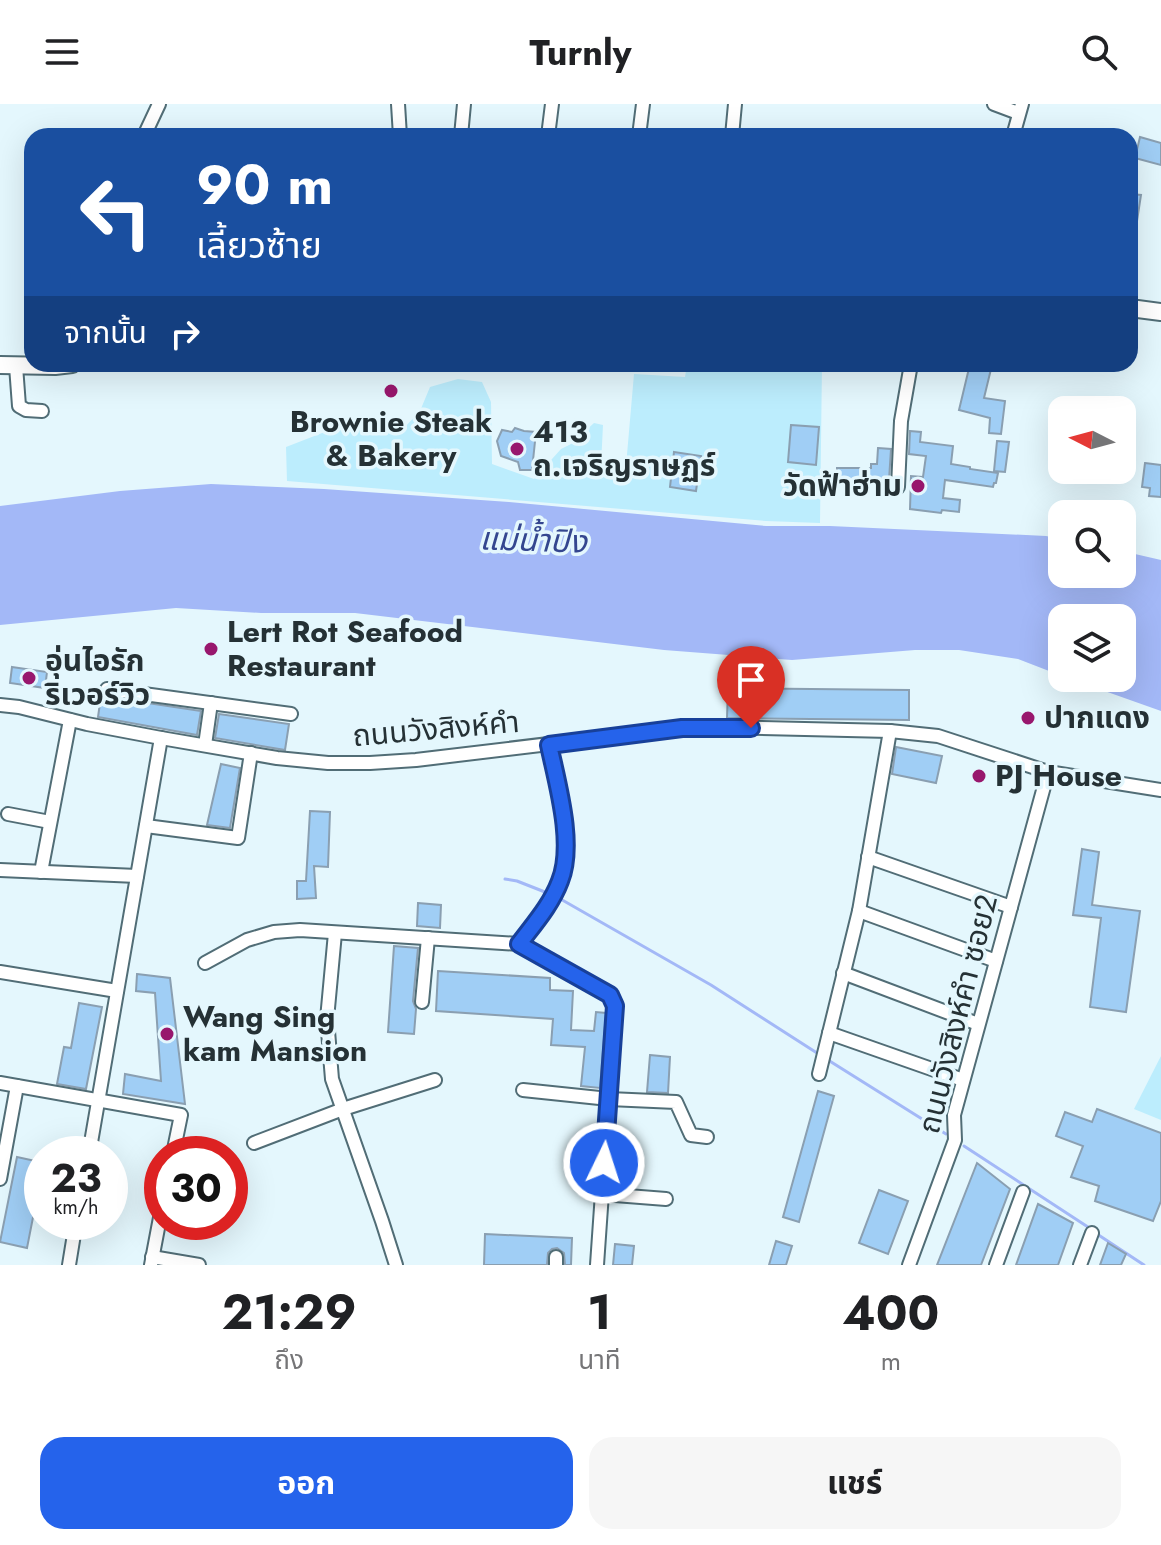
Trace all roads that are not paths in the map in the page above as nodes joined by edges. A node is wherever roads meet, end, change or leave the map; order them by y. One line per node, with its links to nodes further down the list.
1 (159, 104): 9 (street)
2 (398, 104): 10 (street)
3 (464, 104): 11 (street)
4 (552, 104): 12 (street)
5 (643, 104): 13 (street)
6 (735, 104): 14 (street)
7 (994, 104): 8 (street)
8 (1020, 108): 15 (street)
9 (148, 128)
10 (400, 128)
11 (462, 128)
12 (549, 128)
13 (640, 128)
14 (733, 128)
15 (1015, 128)
16 (1138, 309): 17 (main road)
17 (1161, 312)
18 (8, 366): 20 (street)
19 (910, 372): 21 (street)
20 (42, 411)
21 (898, 487)
22 (107, 689): 23 (street)
23 (211, 703): 25 (street); 29 (street)
24 (0, 705): 26 (street, ถนนวังสิงห์คำ)
25 (291, 714)
26 (70, 720): 28 (street, ถนนวังสิงห์คำ); 35 (street)
27 (890, 731): 30 (street, ถนนวังสิงห์คำ); 32 (street, ถนนวังสิงห์คำ); 37 (street)
28 (161, 738): 29 (street, ถนนวังสิงห์คำ); 36 (street)
29 (205, 745): 31 (street, ถนนวังสิงห์คำ)
30 (549, 745): 31 (street, ถนนวังสิงห์คำ); 45 (street)
31 (251, 753): 36 (street)
32 (1048, 772): 33 (street, ถนนวังสิงห์คำ); 41 (street, ถนนวังสิงห์คำ ซอย2)
33 (1161, 790)
34 (8, 814): 35 (street)
35 (50, 822): 39 (street)
36 (146, 826): 40 (street)
37 (868, 857): 41 (street); 42 (street)
38 (0, 870): 39 (street)
39 (41, 872): 40 (street)
40 (137, 876): 50 (street)
41 (1011, 907): 46 (street, ถนนวังสิงห์คำ ซอย2)
42 (859, 911): 46 (street); 49 (street)
43 (335, 933): 44 (street); 47 (street); 62 (street)
44 (428, 938): 45 (street); 51 (street)
45 (519, 944): 60 (street)
46 (996, 961): 52 (street, ถนนวังสิงห์คำ ซอย2)
47 (205, 963)
48 (0, 972): 50 (street)
49 (843, 973): 52 (street); 53 (street)
50 (117, 991): 61 (street)
51 (422, 1002)
52 (978, 1024): 56 (street, ถนนวังสิงห์คำ ซอย2)
53 (829, 1033): 54 (street); 56 (street)
54 (819, 1074)
55 (435, 1080): 62 (street)
56 (963, 1080): 79 (street, ถนนวังสิงห์คำ ซอย2)
57 (0, 1083): 58 (street)
58 (17, 1086): 61 (street); 67 (street)
59 (523, 1090): 60 (street)
60 (609, 1099): 65 (street); 69 (street)
61 (98, 1100): 63 (street); 64 (street)
62 (343, 1109): 66 (street); 77 (street)
63 (92, 1136)
64 (177, 1136)
65 (707, 1137)
66 (254, 1143)
67 (0, 1179)
68 (1023, 1192): 80 (street)
69 (602, 1194): 70 (street); 78 (street)
70 (666, 1199)
71 (1092, 1233): 81 (street)
72 (73, 1240): 75 (street)
73 (155, 1240): 74 (street)
74 (151, 1261): 76 (street)
75 (69, 1265)
76 (199, 1265)
77 (396, 1265)
78 (597, 1265)
79 (909, 1265)
80 (996, 1265)
81 (1080, 1265)

